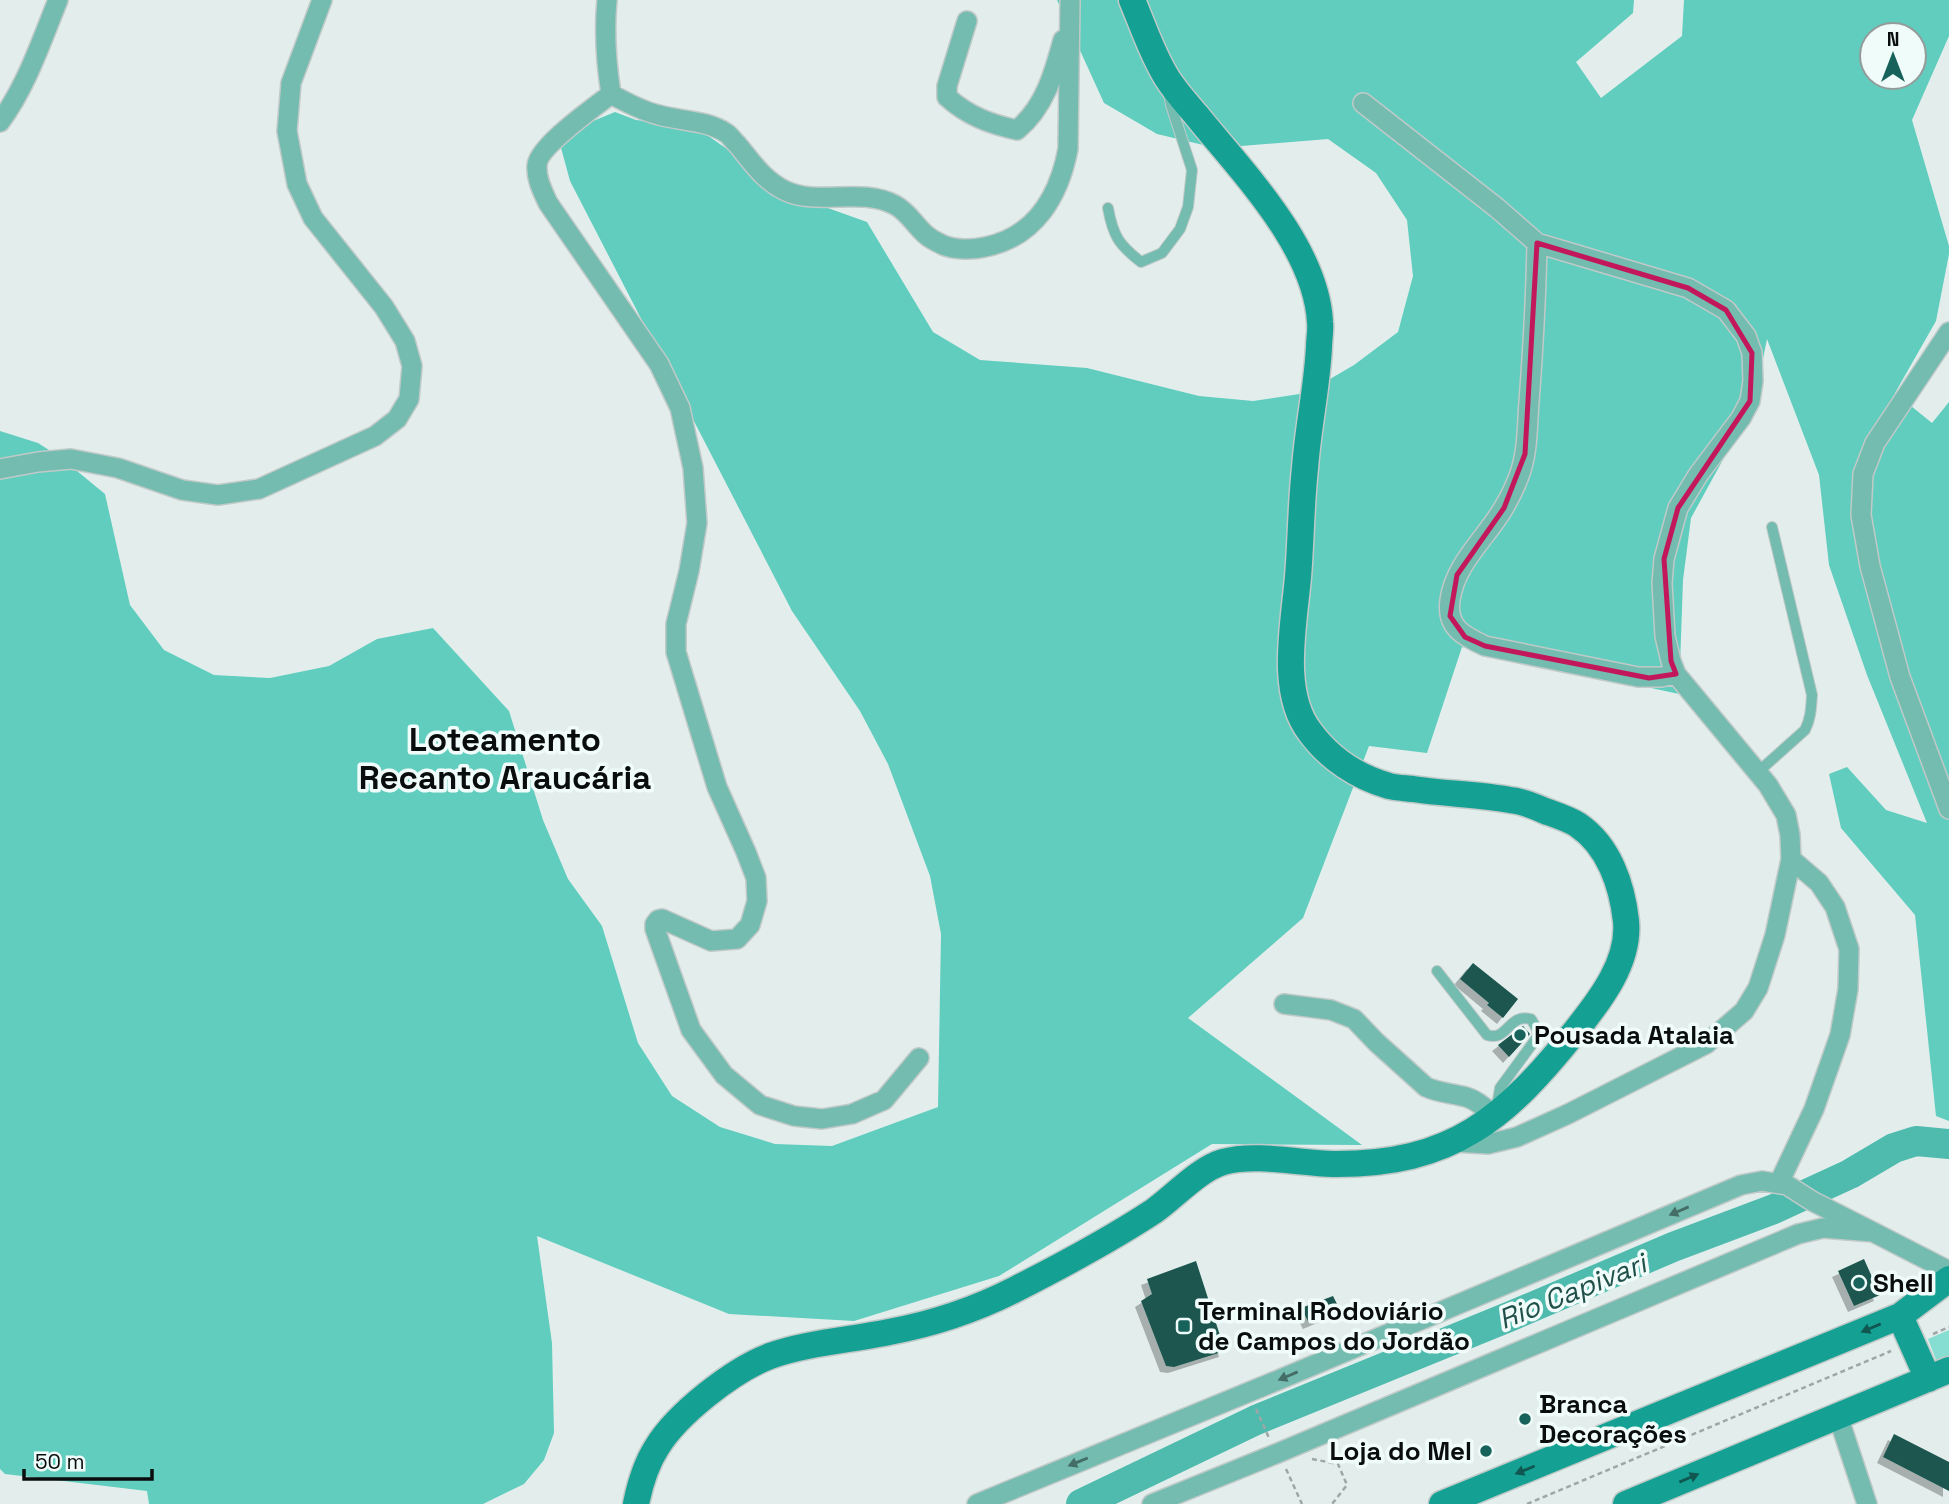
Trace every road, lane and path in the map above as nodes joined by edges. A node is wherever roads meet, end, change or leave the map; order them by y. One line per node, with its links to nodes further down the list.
1 (58, 0): 10 (street)
2 (322, 0): 14 (street)
3 (607, 0): 8 (street)
4 (1132, 0): 7 (main road)
5 (1070, 5): 6 (street); 8 (street)
6 (967, 21)
7 (1167, 78): 11 (lane); 23 (main road)
8 (611, 94): 22 (street)
9 (1363, 103): 12 (street)
10 (0, 122)
11 (1108, 208)
12 (1537, 243): 16 (street); 16 (street)
13 (1949, 332): 18 (street)
14 (0, 468)
15 (1772, 527): 17 (lane)
16 (1676, 674): 17 (street)
17 (1758, 772): 19 (street)
18 (1949, 809)
19 (1791, 859): 24 (street); 25 (street)
20 (1437, 971): 23 (lane)
21 (1284, 1004): 23 (street)
22 (919, 1058)
23 (1495, 1116): 24 (main road)
24 (1453, 1142): 36 (main road)
25 (1783, 1184): 26 (street); 37 (street, one-way to 37)
26 (1873, 1232): 27 (street); 35 (street)
27 (1949, 1271)
28 (1949, 1279): 29 (main road)
29 (1900, 1315): 31 (main road); 41 (main road, one-way to 41)
30 (1949, 1327): 31 (path)
31 (1912, 1343): 32 (main road); 42 (path)
32 (1938, 1375): 34 (main road)
33 (1255, 1406): 35 (path)
34 (1838, 1416): 43 (main road, one-way to 34); 44 (street)
35 (1277, 1451): 38 (street); 39 (path); 40 (path)
36 (636, 1504)
37 (977, 1504)
38 (1152, 1504)
39 (1302, 1504)
40 (1332, 1504)
41 (1442, 1504)
42 (1527, 1504)
43 (1626, 1504)
44 (1867, 1504)

